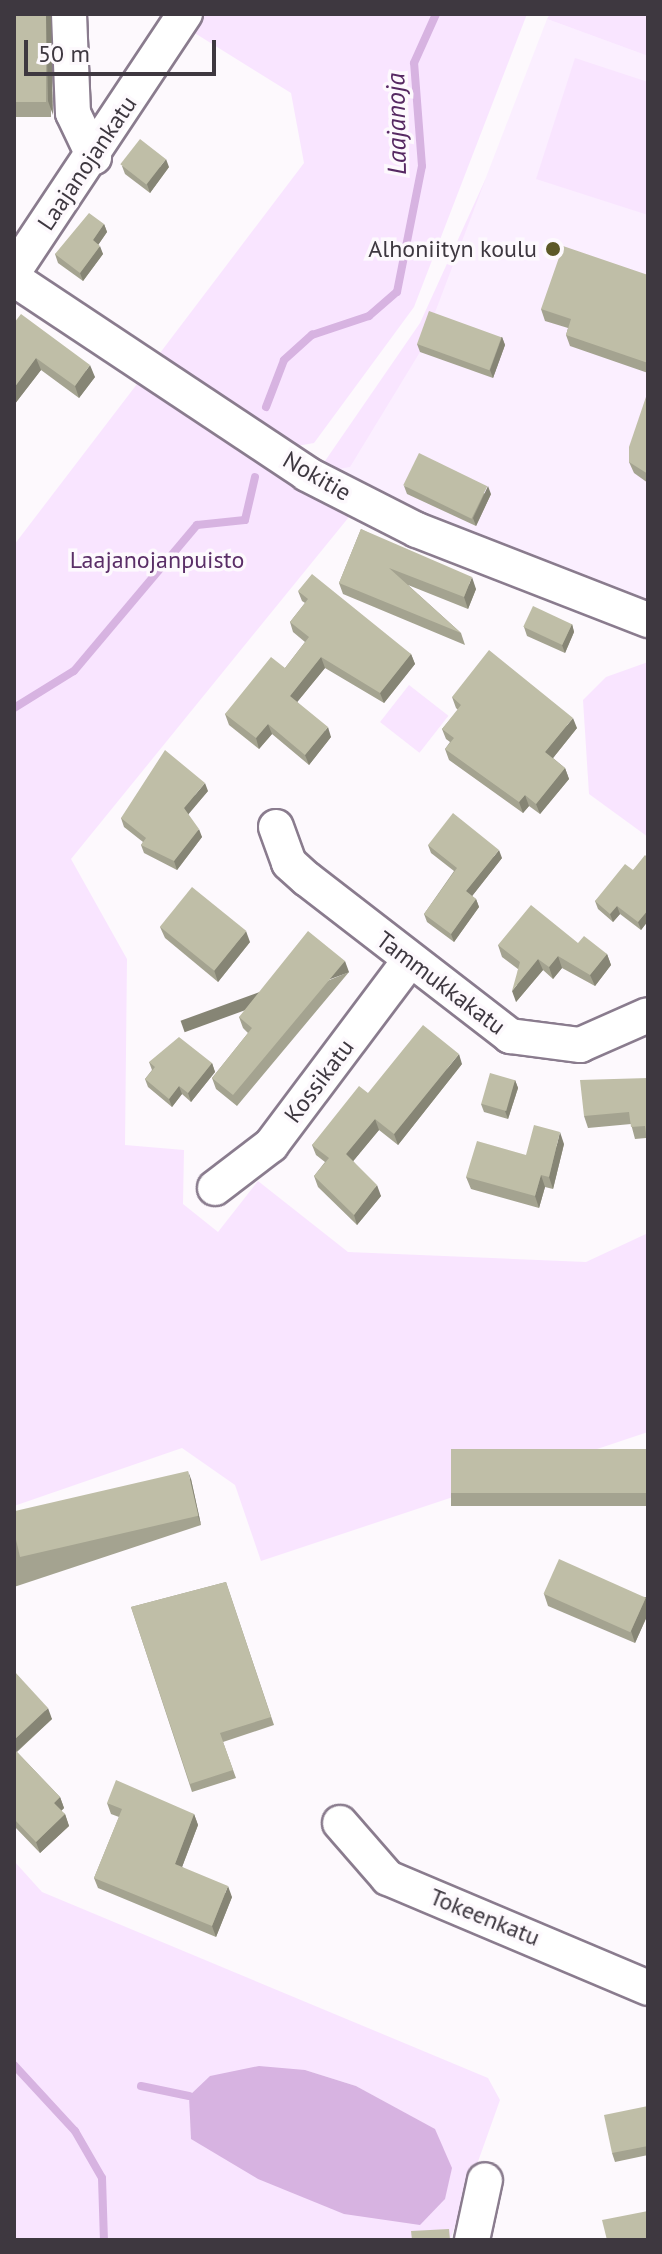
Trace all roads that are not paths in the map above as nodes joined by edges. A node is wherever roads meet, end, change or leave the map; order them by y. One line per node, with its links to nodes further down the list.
1 (69, 14): 3 (street)
2 (185, 14): 3 (street, Laajanojankatu)
3 (94, 157): 4 (street, Laajanojankatu)
4 (14, 271)
5 (14, 279): 6 (street, Nokitie)
6 (648, 620)
7 (276, 827): 8 (street, Tammukkakatu)
8 (409, 961): 9 (street, Tammukkakatu); 10 (street, Kossikatu)
9 (648, 1015)
10 (215, 1188)
11 (340, 1823): 12 (street, Tokeenkatu)
12 (648, 1988)
13 (485, 2180): 14 (street)
14 (472, 2240)

